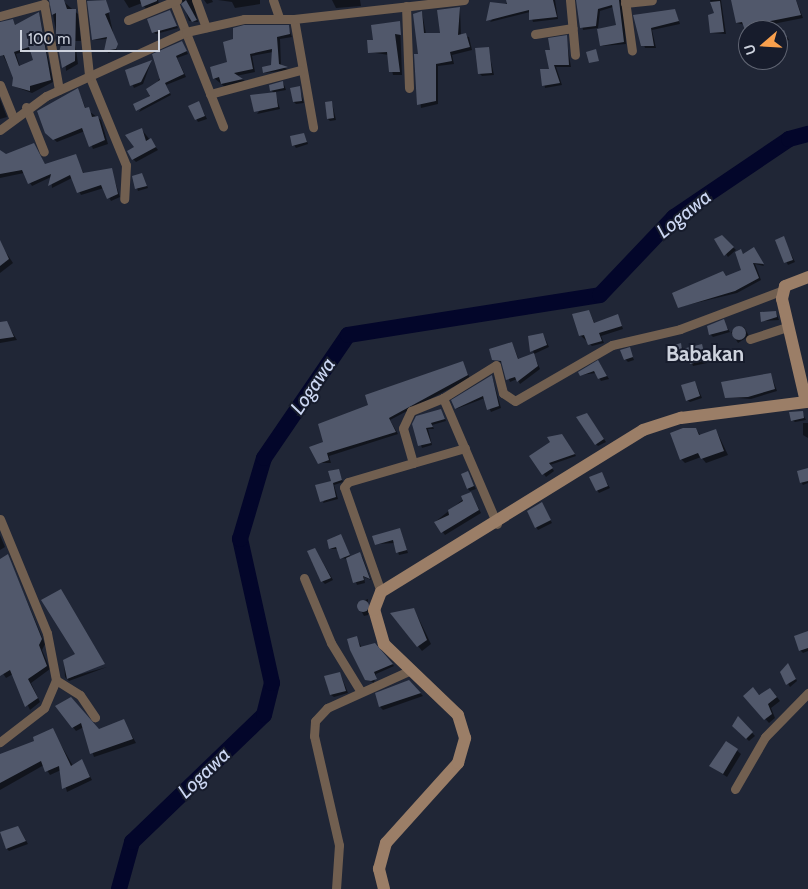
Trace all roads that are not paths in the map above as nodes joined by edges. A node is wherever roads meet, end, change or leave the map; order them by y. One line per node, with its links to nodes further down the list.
1 (80, 0): 23 (street)
2 (196, 0): 16 (street)
3 (273, 0): 13 (street)
4 (464, 0): 9 (street)
5 (570, 0): 17 (street)
6 (652, 0): 8 (street)
7 (175, 1): 15 (street); 18 (street)
8 (625, 2): 20 (street)
9 (418, 3): 11 (street)
10 (379, 4): 11 (street); 14 (street)
11 (406, 6): 25 (street)
12 (0, 16): 26 (street)
13 (279, 17): 14 (street); 16 (street)
14 (294, 19): 22 (street)
15 (128, 20)
16 (206, 27): 18 (street)
17 (572, 28): 19 (street); 21 (street)
18 (186, 32): 23 (street); 27 (street)
19 (535, 34)
20 (632, 51)
21 (575, 55)
22 (300, 70): 27 (street); 31 (street)
23 (88, 75): 26 (street); 34 (street)
24 (0, 85): 29 (street)
25 (409, 88)
26 (59, 90): 28 (street)
27 (210, 94): 30 (street)
28 (26, 107): 29 (street); 33 (street)
29 (13, 117): 32 (street)
30 (223, 126)
31 (313, 127)
32 (0, 130)
33 (44, 152)
34 (124, 199)
35 (808, 277): 36 (main road)
36 (783, 290): 37 (main road); 39 (street)
37 (788, 327): 38 (street); 40 (main road)
38 (750, 338)
39 (443, 398): 41 (street); 42 (street)
40 (807, 405): 44 (main road)
41 (465, 448): 42 (street); 44 (street)
42 (413, 463): 46 (street)
43 (0, 519): 48 (street)
44 (497, 524): 46 (main road)
45 (304, 578): 49 (street)
46 (380, 592): 47 (main road)
47 (409, 671): 49 (street); 55 (main road)
48 (56, 680): 51 (street); 52 (street)
49 (361, 692): 54 (street)
50 (808, 693): 53 (street)
51 (95, 717)
52 (0, 742)
53 (735, 789)
54 (336, 889)
55 (384, 889)

